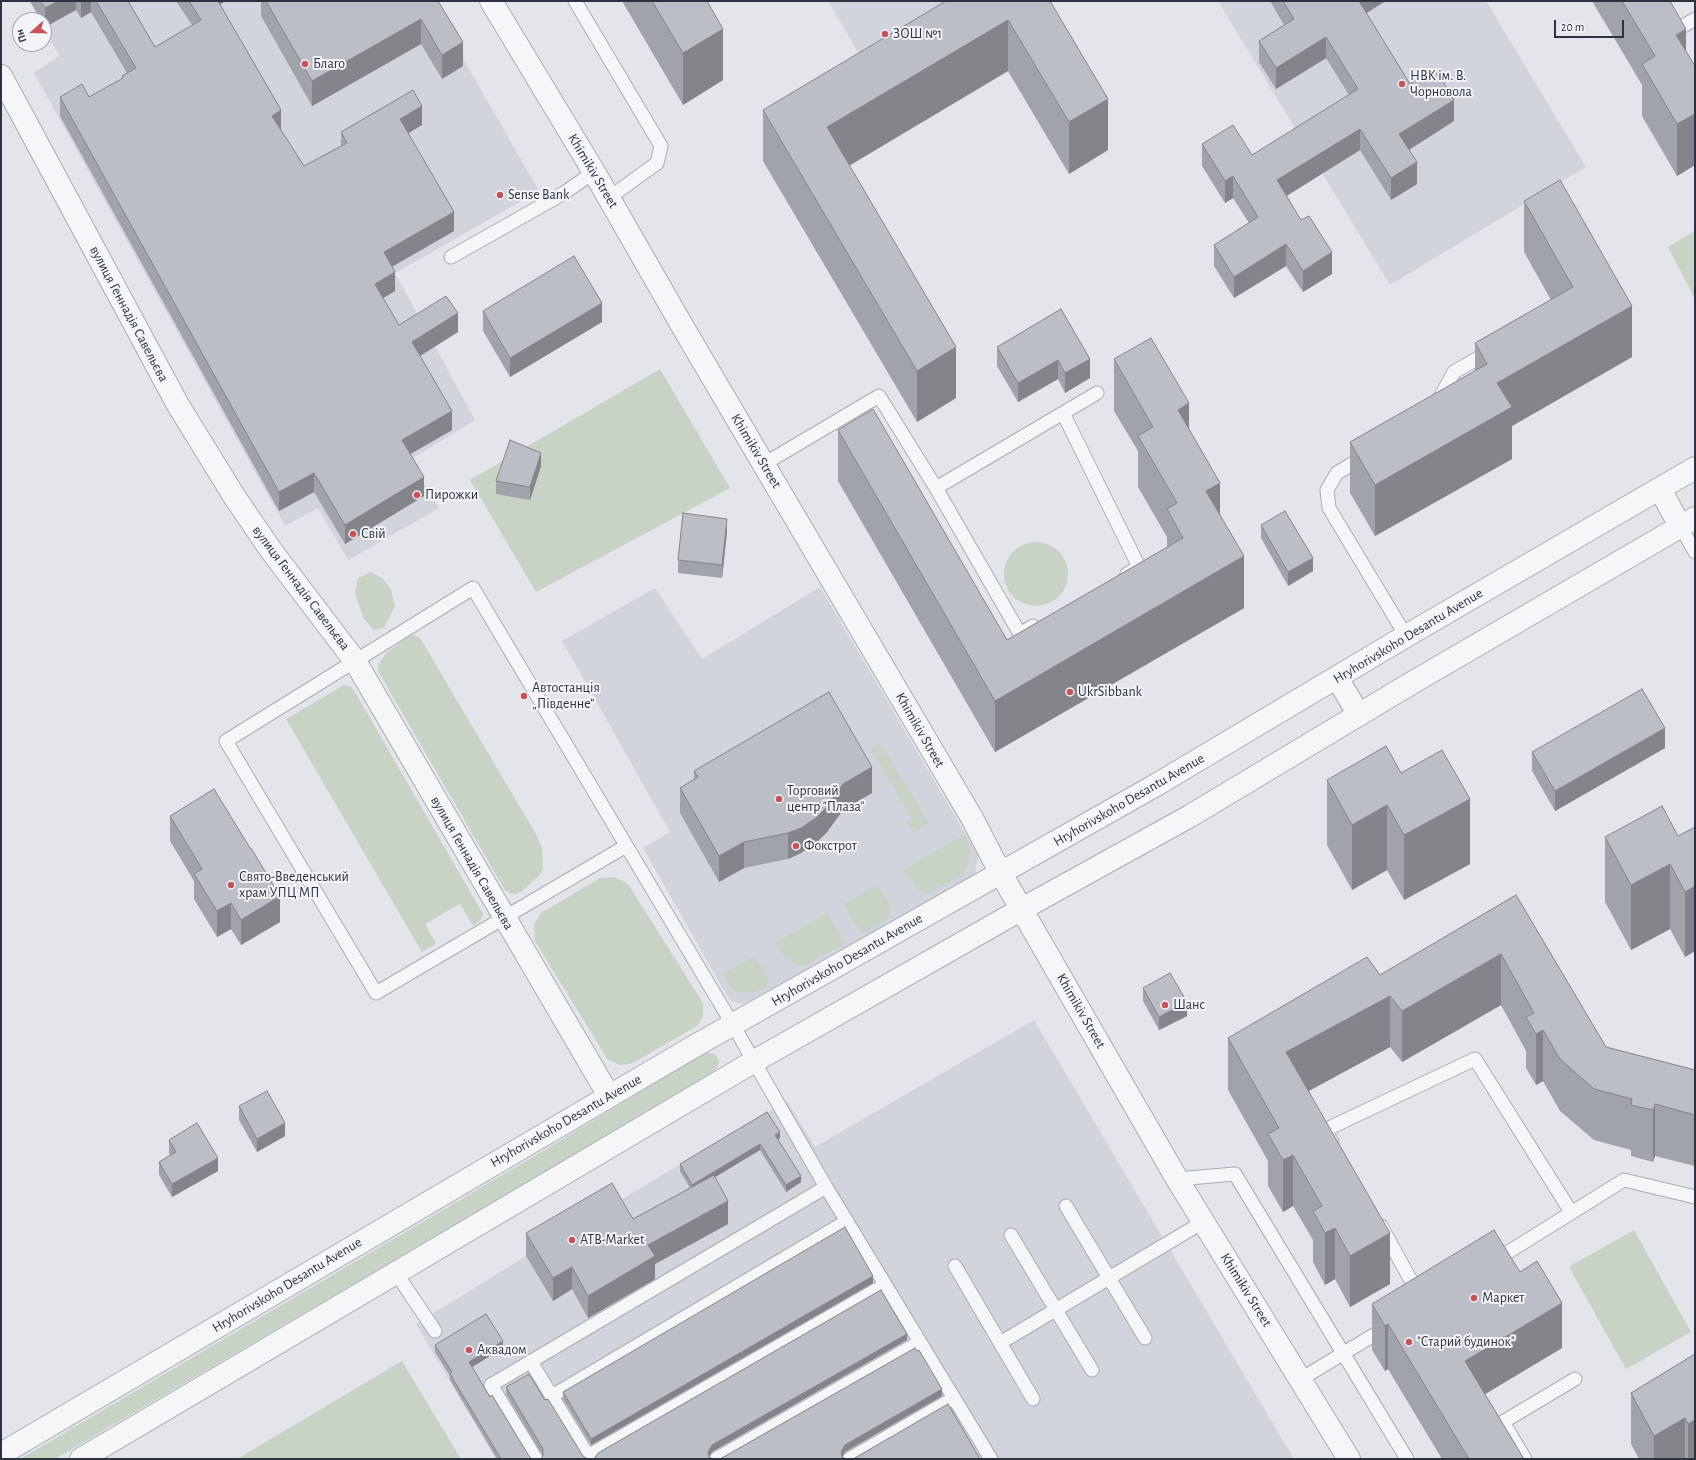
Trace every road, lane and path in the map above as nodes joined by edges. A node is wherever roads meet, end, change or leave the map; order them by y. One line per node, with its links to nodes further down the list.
1 (491, 1): 6 (street, Khimikiv Street)
2 (575, 1): 7 (lane)
3 (1658, 1): 4 (lane)
4 (1695, 19)
5 (1, 76): 23 (street, вулиця Геннадія Савельєва)
6 (594, 172): 7 (street, Khimikiv Street); 8 (lane)
7 (609, 198): 14 (street, Khimikiv Street)
8 (451, 258)
9 (1500, 345): 11 (lane)
10 (1098, 393): 12 (lane)
11 (1433, 412)
12 (1063, 413): 16 (lane); 20 (lane)
13 (1377, 449): 22 (lane)
14 (764, 464): 16 (lane); 27 (street, Khimikiv Street)
15 (1695, 468): 17 (street, Hryhorivskoho Desantu Avenue)
16 (936, 488): 21 (lane)
17 (1660, 489): 18 (street); 22 (street, Hryhorivskoho Desantu Avenue)
18 (1687, 522): 19 (lane); 25 (street)
19 (1695, 552)
20 (1119, 578)
21 (1046, 619)
22 (1406, 636): 24 (street, Hryhorivskoho Desantu Avenue)
23 (356, 661): 26 (lane); 29 (street, вулиця Геннадія Савельєва); 29 (lane)
24 (1337, 678): 25 (street); 27 (street, Hryhorivskoho Desantu Avenue)
25 (1359, 715): 28 (street)
26 (626, 846): 29 (lane); 30 (lane)
27 (1000, 872): 28 (street, Khimikiv Street); 30 (street, Hryhorivskoho Desantu Avenue)
28 (1022, 909): 31 (street); 34 (street, Khimikiv Street)
29 (504, 918): 32 (street, вулиця Геннадія Савельєва)
30 (733, 1025): 31 (lane); 32 (street, Hryhorivskoho Desantu Avenue)
31 (753, 1062): 35 (lane); 45 (street)
32 (609, 1096): 63 (street, Hryhorivskoho Desantu Avenue)
33 (1337, 1150): 38 (lane)
34 (1177, 1179): 41 (street, Khimikiv Street); 55 (lane)
35 (826, 1187): 40 (lane); 56 (lane)
36 (1695, 1197): 38 (lane)
37 (1066, 1206): 46 (lane)
38 (1570, 1212): 44 (lane)
39 (1375, 1217): 48 (lane)
40 (847, 1221): 47 (lane); 60 (lane)
41 (1203, 1222): 46 (lane); 58 (street, Khimikiv Street)
42 (1011, 1235): 49 (lane)
43 (955, 1266): 54 (lane)
44 (1485, 1267)
45 (396, 1273): 51 (lane); 66 (street)
46 (1110, 1279): 49 (lane); 52 (lane)
47 (885, 1285): 53 (lane); 64 (lane)
48 (1425, 1305)
49 (1057, 1310): 54 (lane); 57 (lane)
50 (1398, 1321): 55 (lane)
51 (436, 1331)
52 (1145, 1338)
53 (920, 1342): 61 (lane); 68 (lane)
54 (1000, 1343): 62 (lane)
55 (1343, 1354): 58 (lane); 71 (lane)
56 (531, 1362): 60 (lane); 67 (lane)
57 (1092, 1370)
58 (1301, 1379): 70 (street, Khimikiv Street)
59 (1575, 1379): 72 (lane)
60 (552, 1396): 64 (lane)
61 (954, 1398): 65 (lane); 69 (lane)
62 (1033, 1399)
63 (1, 1454)
64 (589, 1458)
65 (988, 1458)
66 (81, 1459)
67 (536, 1459)
68 (716, 1459)
69 (849, 1459)
70 (1349, 1459)
71 (1406, 1459)
72 (1525, 1459)

